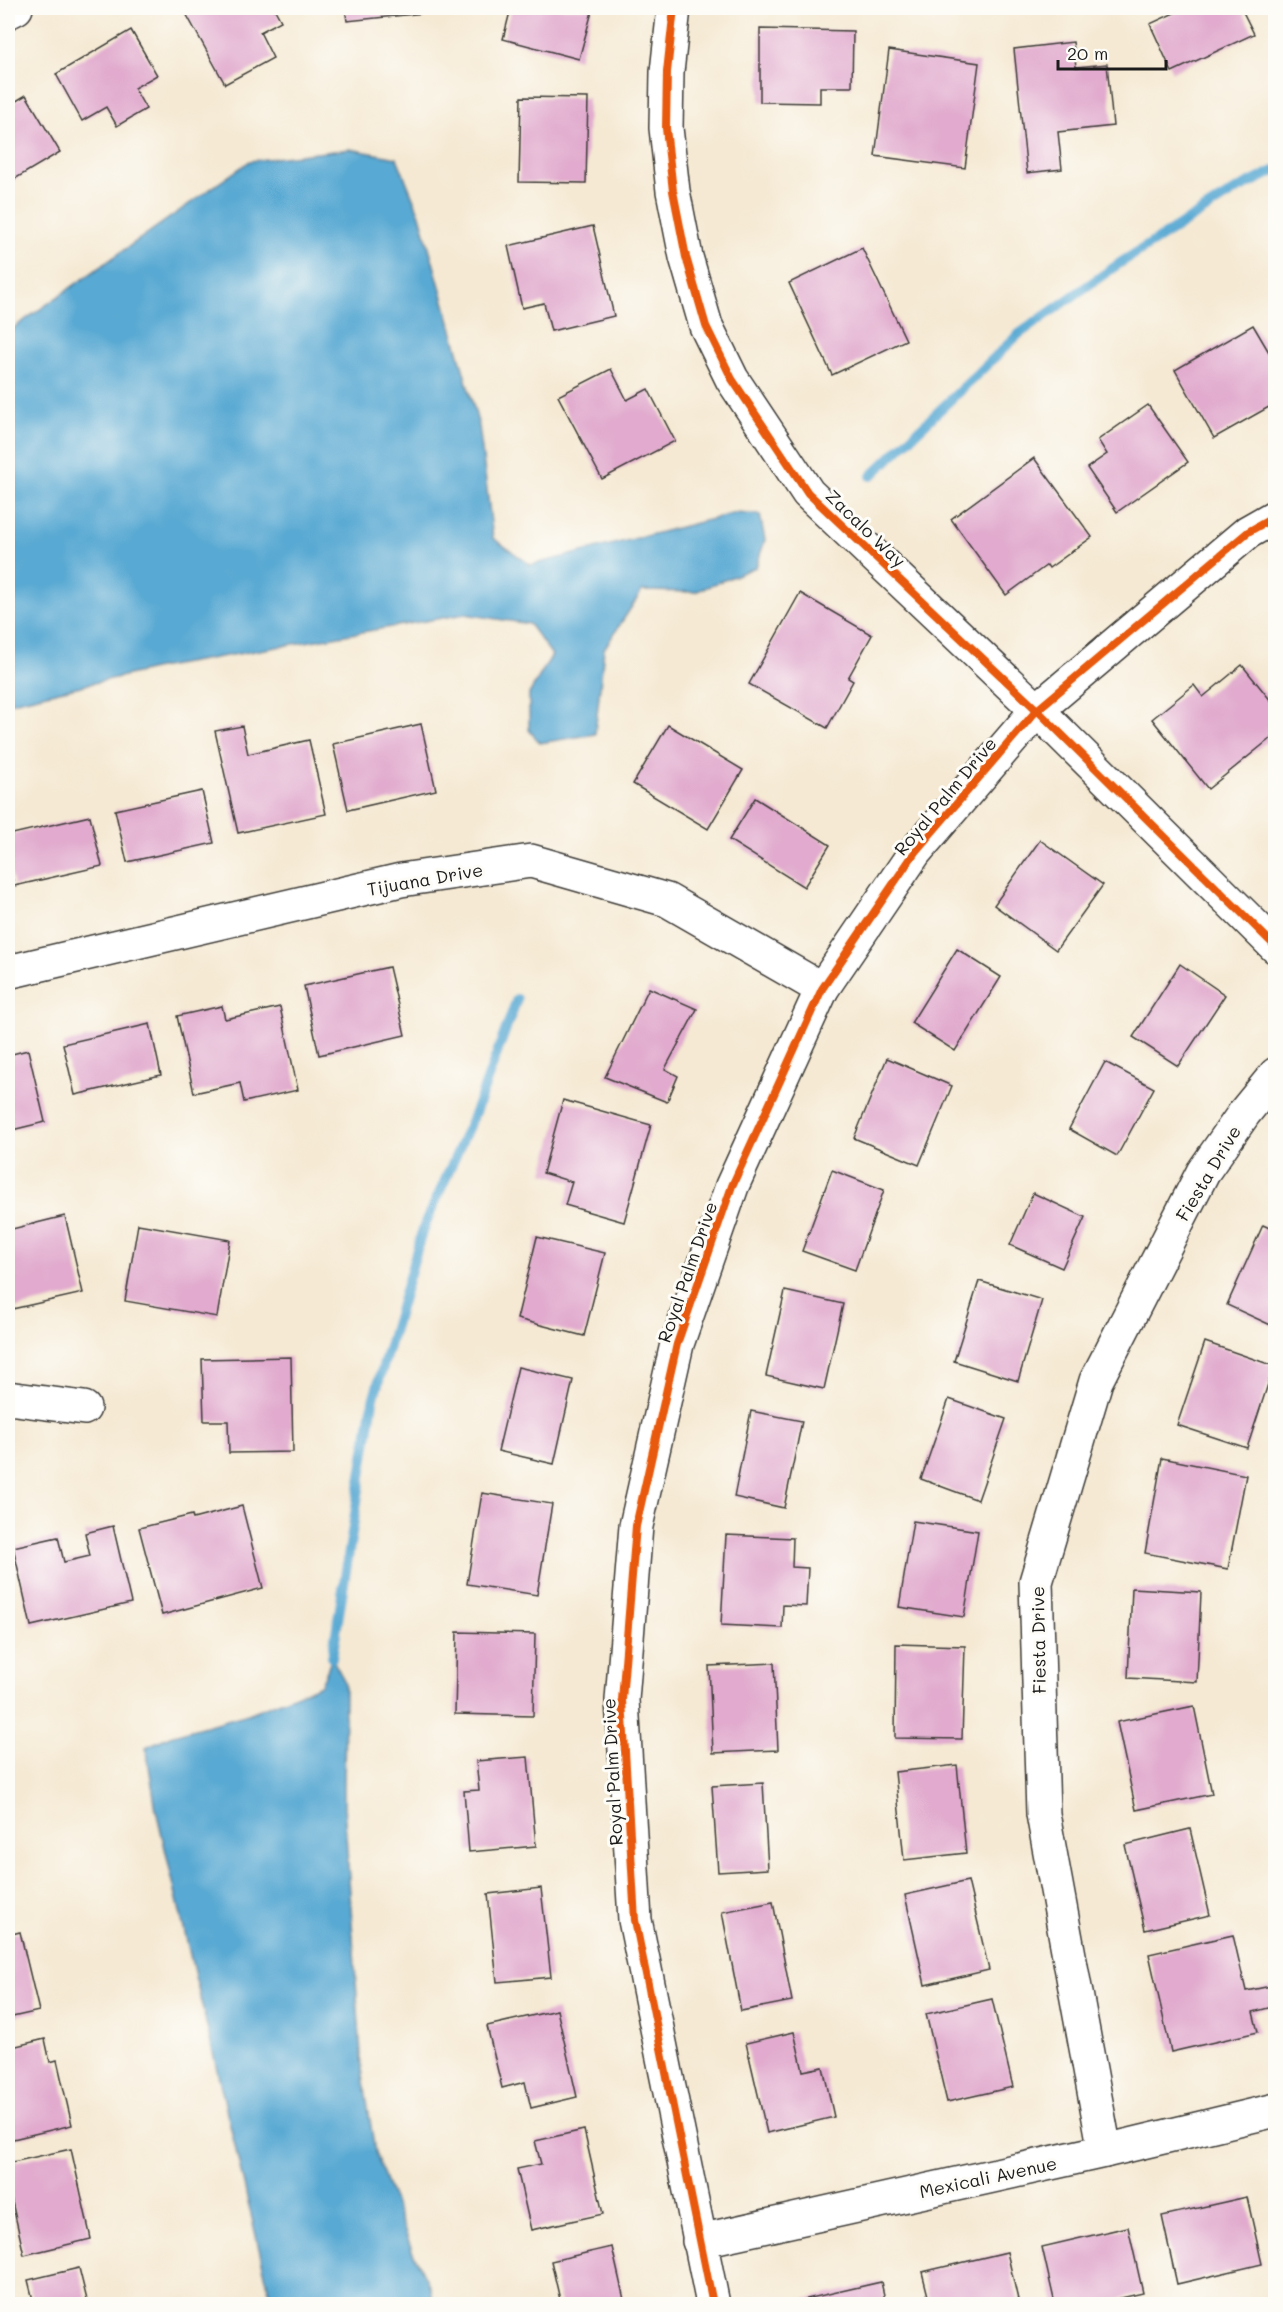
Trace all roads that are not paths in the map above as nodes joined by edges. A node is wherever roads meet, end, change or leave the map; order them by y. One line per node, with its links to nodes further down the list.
1 (16, 8): 3 (street)
2 (674, 8): 5 (street, Zacalo Way)
3 (8, 12)
4 (1275, 516): 5 (street, Royal Palm Drive)
5 (1037, 710): 6 (street, Zacalo Way); 8 (street, Royal Palm Drive)
6 (1275, 947)
7 (8, 972): 8 (street, Tijuana Drive)
8 (822, 989): 14 (street, Royal Palm Drive)
9 (1275, 1074): 13 (street, Fiesta Drive)
10 (8, 1398): 11 (street)
11 (84, 1408)
12 (1275, 2110): 13 (street, Mexicali Avenue)
13 (1105, 2151): 14 (street, Mexicali Avenue)
14 (699, 2241): 15 (street, Royal Palm Drive)
15 (714, 2304)

